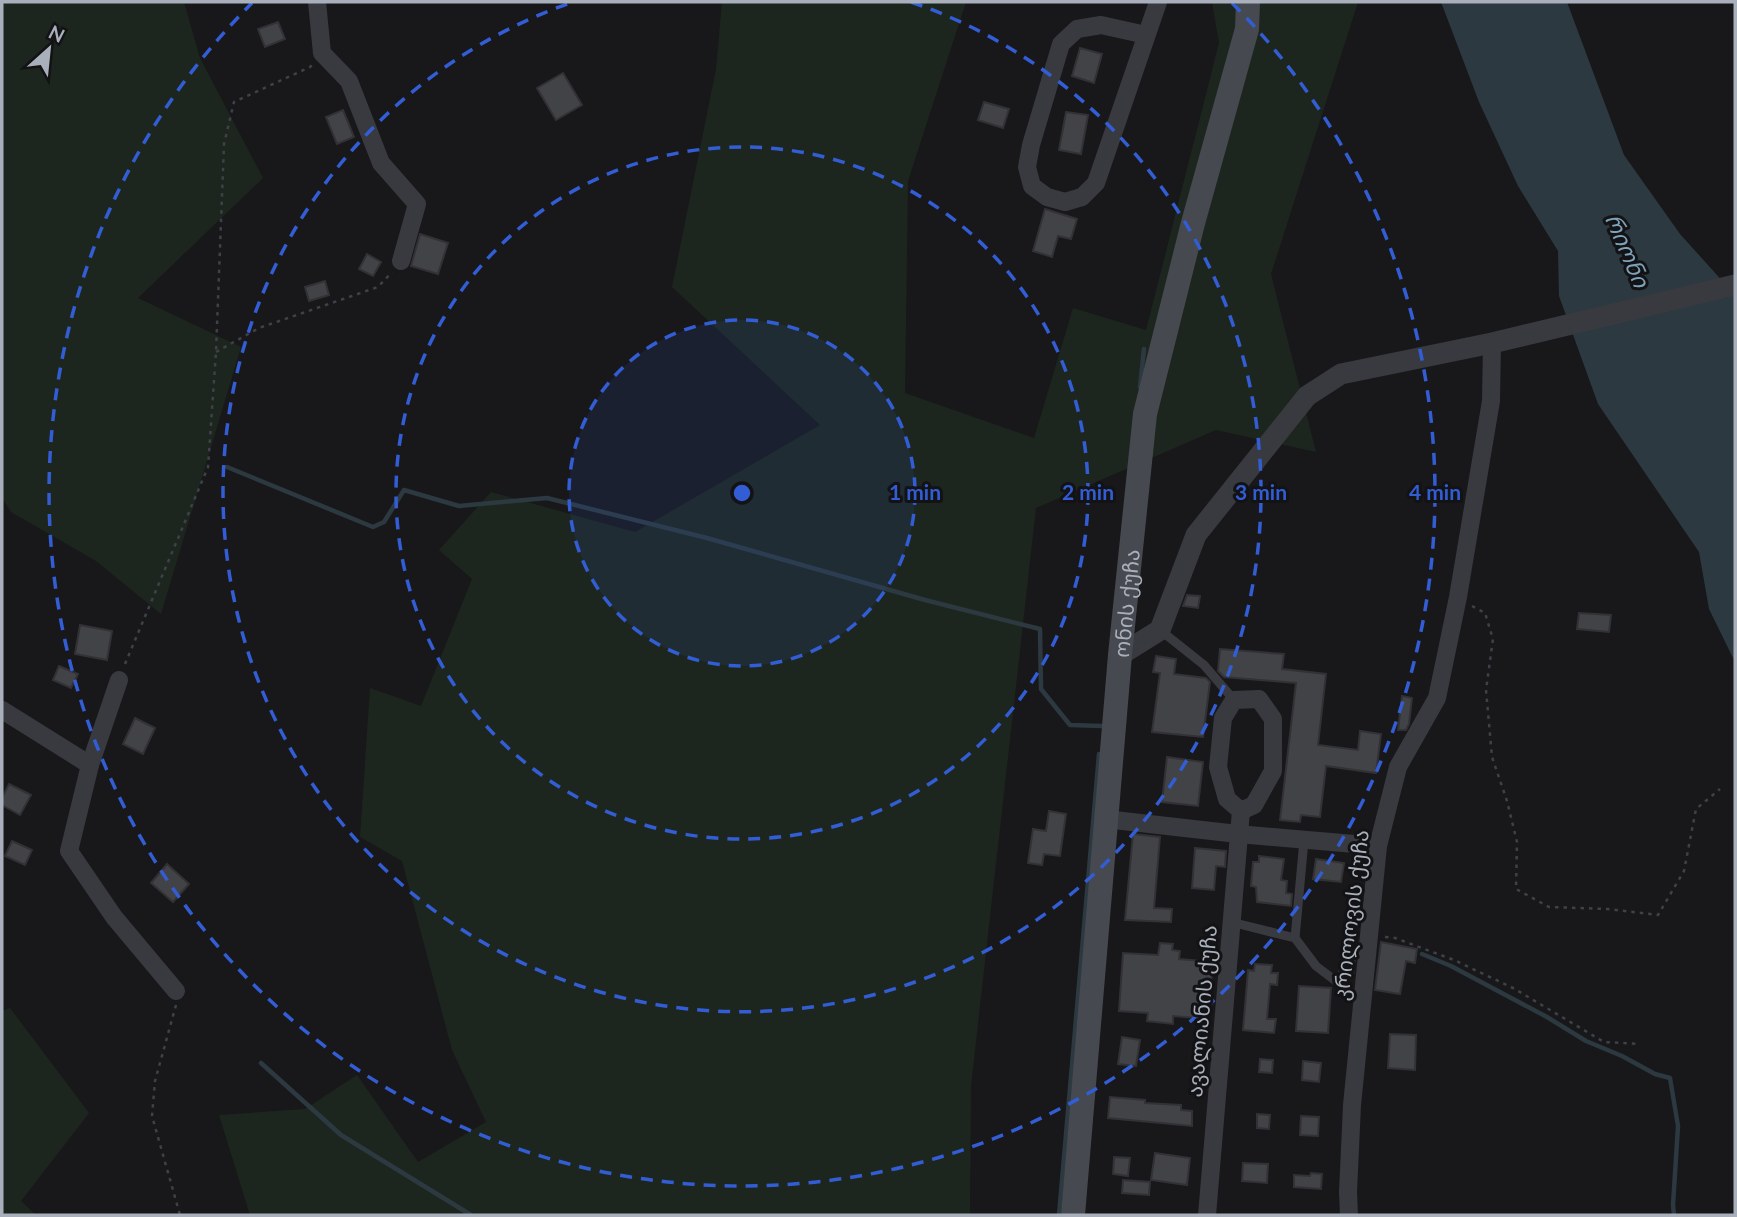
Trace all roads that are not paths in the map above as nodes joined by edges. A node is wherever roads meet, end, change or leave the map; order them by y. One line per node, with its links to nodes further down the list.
1 (317, 2): 5 (street)
2 (1158, 2): 4 (street)
3 (1248, 2): 9 (main road, ონის ქუჩა)
4 (1146, 35): 4 (street)
5 (401, 261)
6 (1735, 285): 7 (street)
7 (1492, 343): 8 (street); 18 (street, კრილოვის ქუჩა)
8 (1160, 630): 9 (street); 11 (lane)
9 (1120, 656): 15 (main road, ონის ქუჩა)
10 (118, 680): 13 (street)
11 (1234, 700): 14 (street); 14 (street)
12 (2, 710): 13 (street)
13 (90, 765): 21 (street)
14 (1241, 811): 16 (street, ავალიანის ქუჩა)
15 (1105, 819): 16 (street); 23 (main road, ონის ქუჩა)
16 (1238, 834): 17 (street); 19 (street, ავალიანის ქუჩა)
17 (1304, 840): 18 (street); 20 (lane)
18 (1378, 846): 22 (street, კრილოვის ქუჩა)
19 (1231, 922): 20 (lane); 24 (street, ავალიანის ქუჩა)
20 (1295, 938): 22 (lane)
21 (176, 991)
22 (1362, 1001): 25 (street, კრილოვის ქუჩა)
23 (1073, 1215)
24 (1208, 1215)
25 (1349, 1215)

